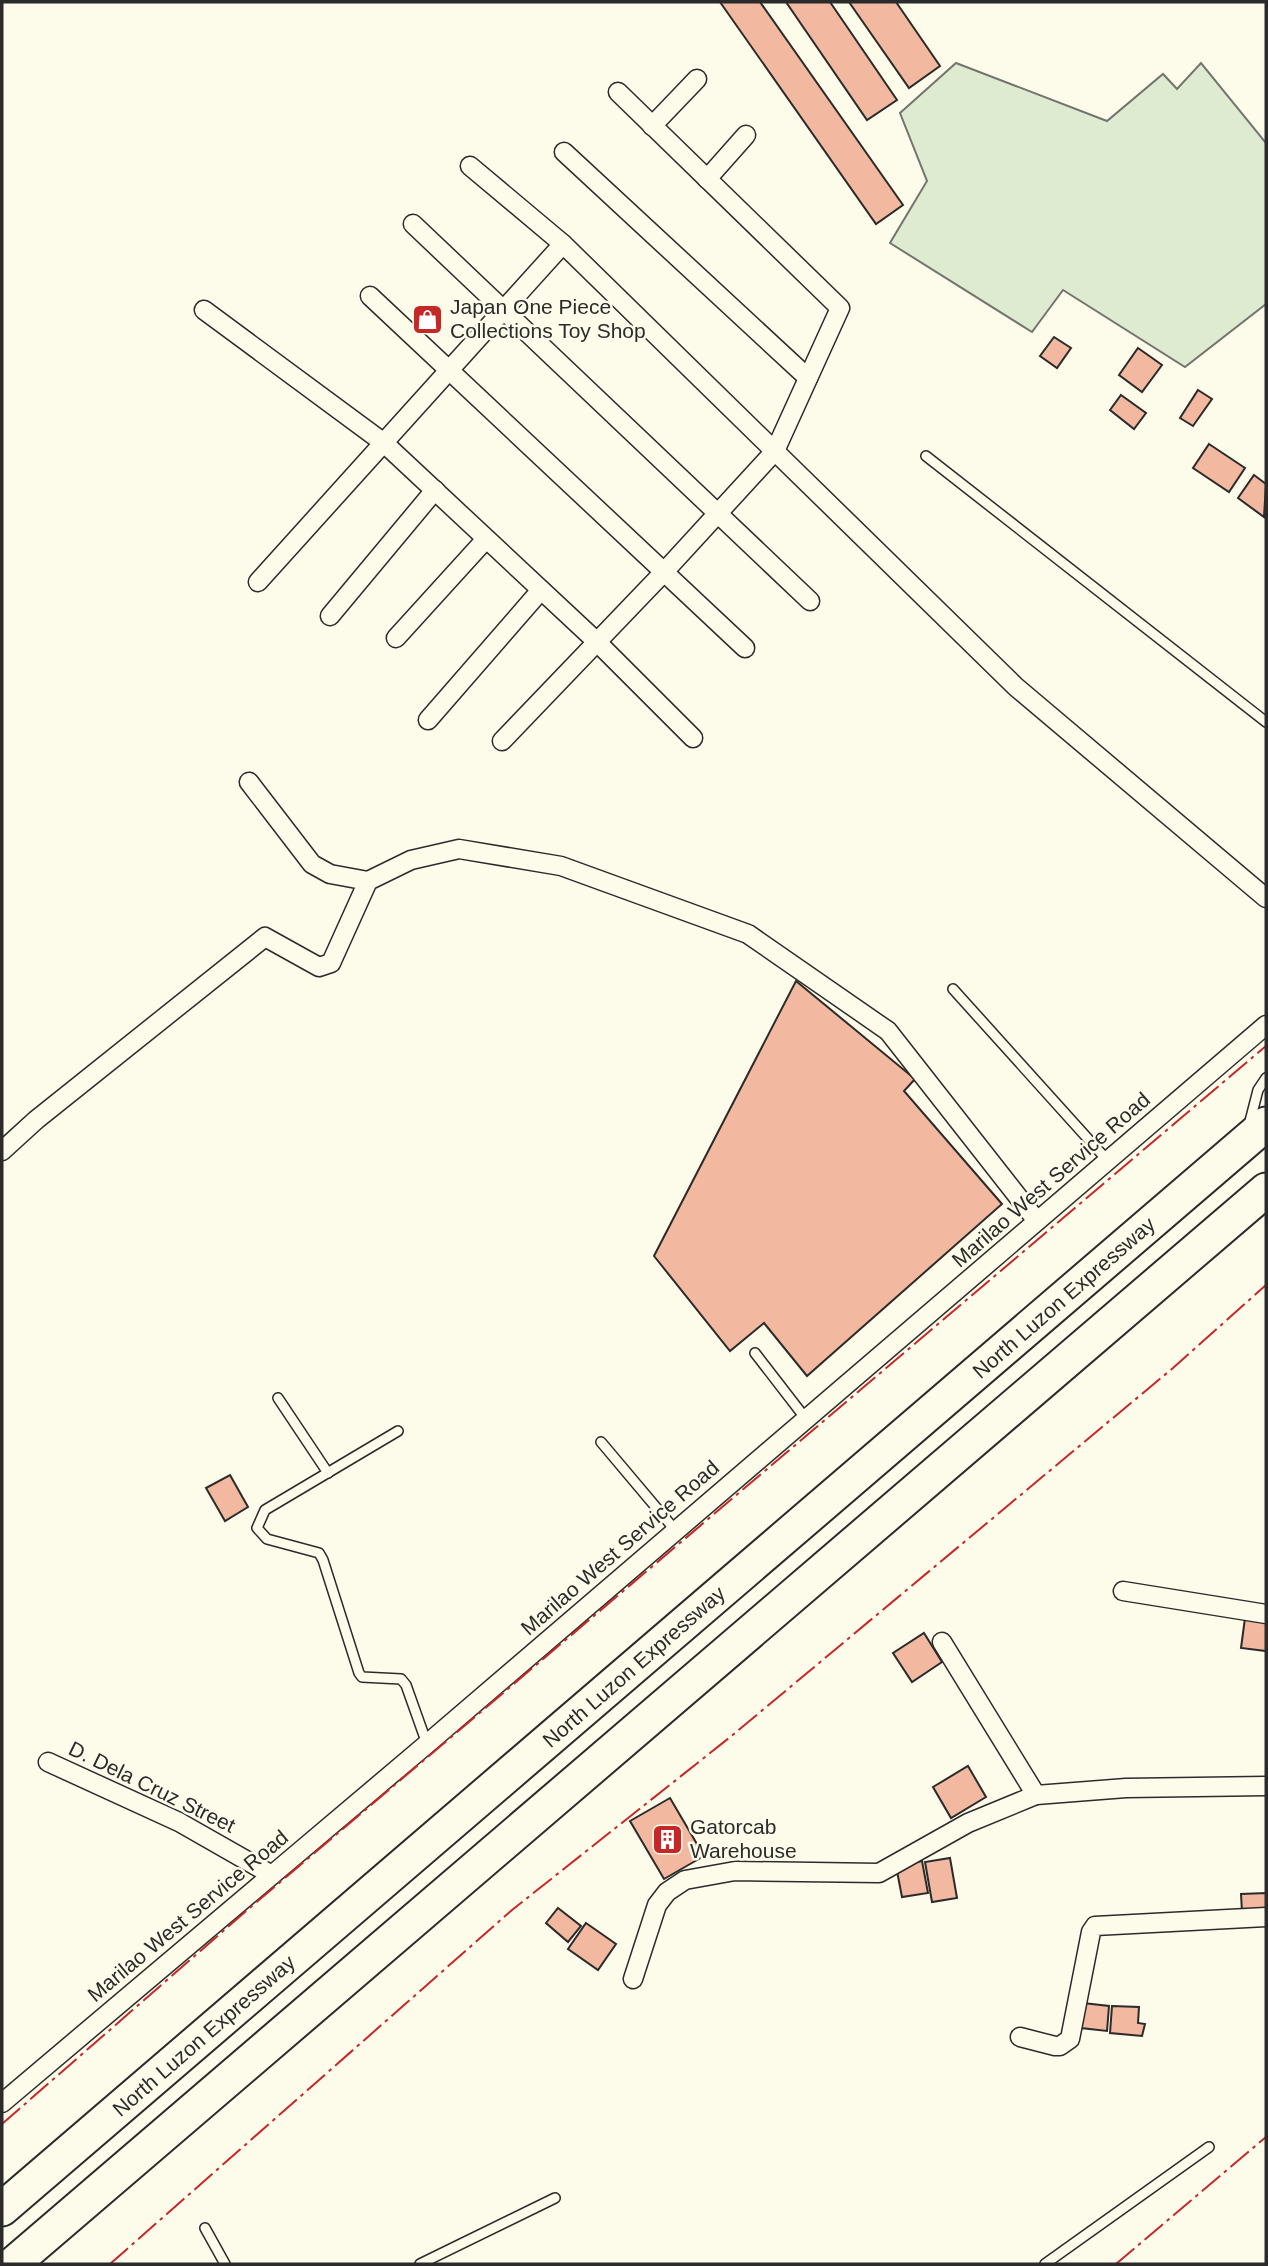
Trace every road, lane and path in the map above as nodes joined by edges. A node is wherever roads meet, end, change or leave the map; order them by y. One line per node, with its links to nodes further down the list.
1 (697, 79): 3 (street)
2 (618, 92): 3 (street)
3 (652, 126): 7 (street)
4 (746, 135): 7 (street)
5 (564, 152): 14 (street)
6 (470, 166): 9 (street)
7 (707, 179): 14 (street)
8 (413, 225): 12 (street)
9 (563, 244): 12 (street); 16 (street)
10 (370, 296): 13 (street)
11 (204, 310): 15 (street)
12 (503, 311): 13 (street); 19 (street)
13 (450, 369): 15 (street); 21 (street)
14 (808, 378): 16 (street)
15 (384, 443): 18 (street); 22 (street)
16 (775, 452): 19 (street); 35 (street)
17 (926, 456): 30 (lane)
18 (435, 491): 20 (street); 25 (street)
19 (717, 513): 21 (street); 24 (street)
20 (486, 538): 23 (street); 26 (street)
21 (664, 572): 27 (street); 28 (street)
22 (258, 582)
23 (541, 590): 27 (street); 29 (street)
24 (810, 601)
25 (330, 616)
26 (396, 638)
27 (596, 641): 31 (street); 32 (street)
28 (745, 648)
29 (428, 720)
30 (1266, 722)
31 (693, 738)
32 (502, 741)
33 (249, 782): 34 (street)
34 (368, 881): 40 (street); 43 (street)
35 (1266, 898)
36 (953, 989): 41 (lane)
37 (1266, 1025): 41 (street, Marilao West Service Road)
38 (1266, 1078): 39 (lane)
39 (1255, 1134): 65 (highway, North Luzon Expressway)
40 (2, 1151)
41 (1108, 1161): 43 (street, Marilao West Service Road)
42 (1266, 1190): 68 (highway)
43 (1037, 1221): 46 (street, Marilao West Service Road)
44 (755, 1353): 46 (lane)
45 (278, 1398): 49 (lane)
46 (806, 1419): 50 (street, Marilao West Service Road)
47 (398, 1431): 49 (lane)
48 (601, 1443): 50 (lane)
49 (328, 1473): 54 (lane)
50 (676, 1531): 54 (street, Marilao West Service Road)
51 (1123, 1591): 52 (street)
52 (1266, 1614)
53 (942, 1642): 57 (street)
54 (427, 1744): 58 (street, Marilao West Service Road)
55 (48, 1762): 58 (street, D. Dela Cruz Street)
56 (1266, 1786): 57 (street)
57 (1036, 1794): 60 (street)
58 (272, 1875): 62 (street, Marilao West Service Road)
59 (1266, 1917): 61 (street)
60 (633, 1979)
61 (1020, 2037)
62 (2, 2104)
63 (1209, 2147): 67 (lane)
64 (555, 2197): 70 (lane)
65 (2, 2209)
66 (205, 2228): 69 (lane)
67 (1051, 2263)
68 (13, 2264)
69 (225, 2264)
70 (420, 2264)

